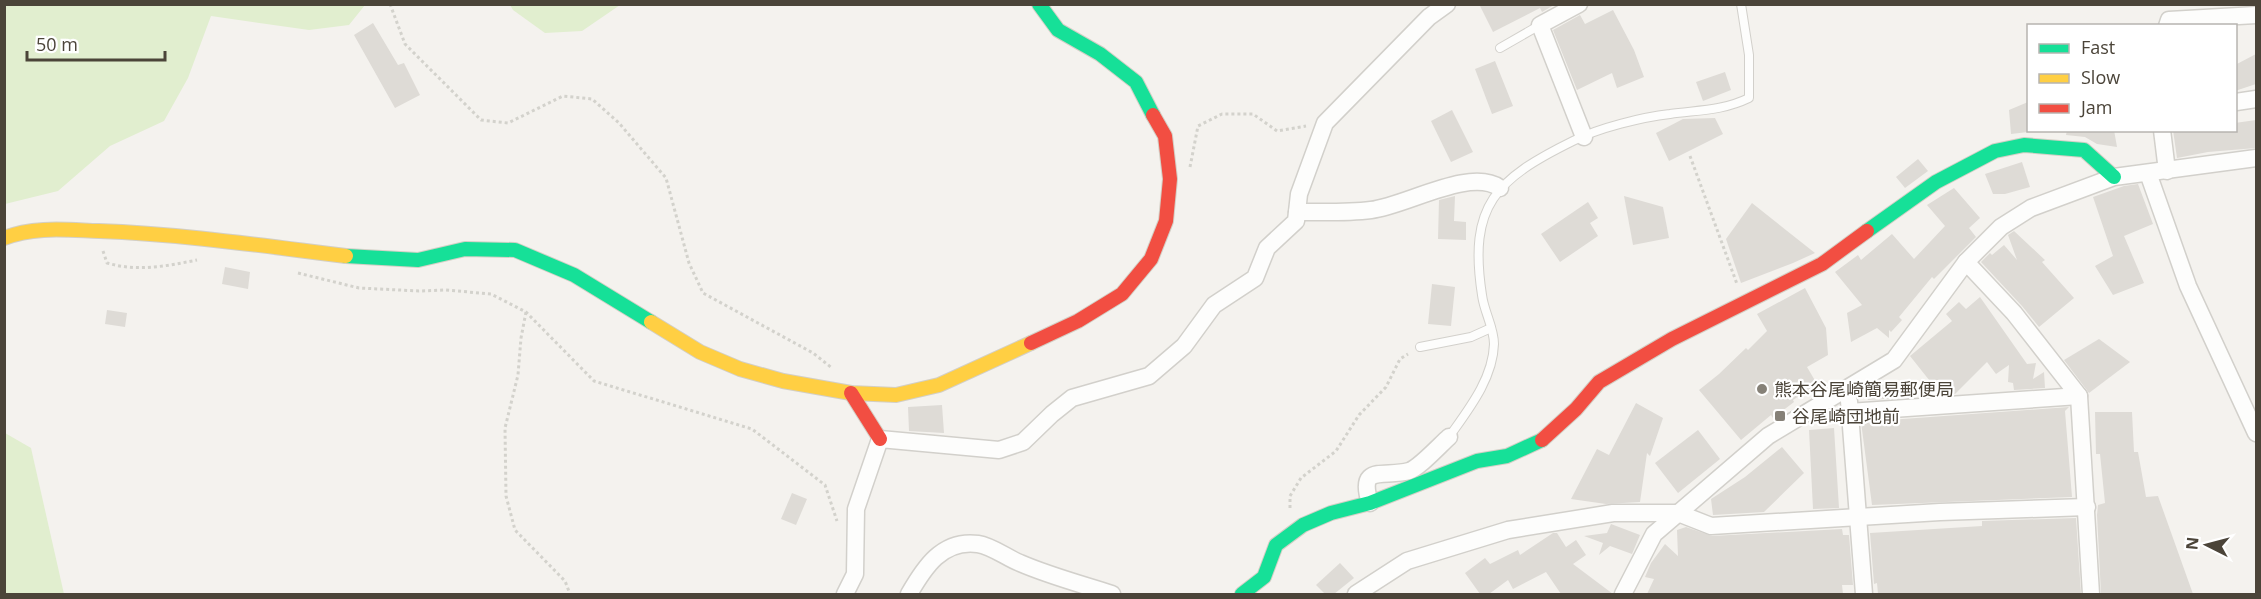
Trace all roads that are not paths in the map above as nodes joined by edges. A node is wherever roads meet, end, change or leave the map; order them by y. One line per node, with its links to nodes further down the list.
1 (1040, 4): 24 (street)
2 (1447, 4): 18 (street)
3 (1579, 4): 7 (street)
4 (1741, 4): 12 (lane)
5 (2256, 15): 6 (street)
6 (2168, 24)
7 (1540, 25): 8 (lane); 12 (street)
8 (1500, 48)
9 (2256, 99): 10 (street)
10 (2237, 102)
11 (2162, 132): 14 (street)
12 (1584, 137): 17 (lane)
13 (2256, 158): 14 (street)
14 (2167, 171): 15 (street)
15 (2148, 173): 16 (street); 27 (street)
16 (2114, 177): 20 (street); 30 (street)
17 (1500, 188): 18 (street); 21 (lane)
18 (1297, 212): 29 (street)
19 (4, 238): 24 (street)
20 (1966, 262): 23 (street); 25 (street)
21 (1491, 328): 22 (lane); 28 (lane)
22 (1420, 347)
23 (1848, 388): 26 (street); 32 (street)
24 (851, 393): 29 (street)
25 (2079, 396): 26 (street); 31 (street)
26 (1849, 412): 33 (street)
27 (2256, 434)
28 (1449, 436): 30 (street)
29 (880, 439): 34 (street)
30 (1370, 503): 37 (street)
31 (2087, 507): 33 (street); 41 (street)
32 (1678, 513): 33 (street); 38 (street); 39 (street)
33 (1858, 517): 40 (street)
34 (845, 594)
35 (909, 594): 36 (street)
36 (1112, 594)
37 (1242, 594)
38 (1356, 594)
39 (1623, 594)
40 (1864, 594)
41 (2091, 594)

